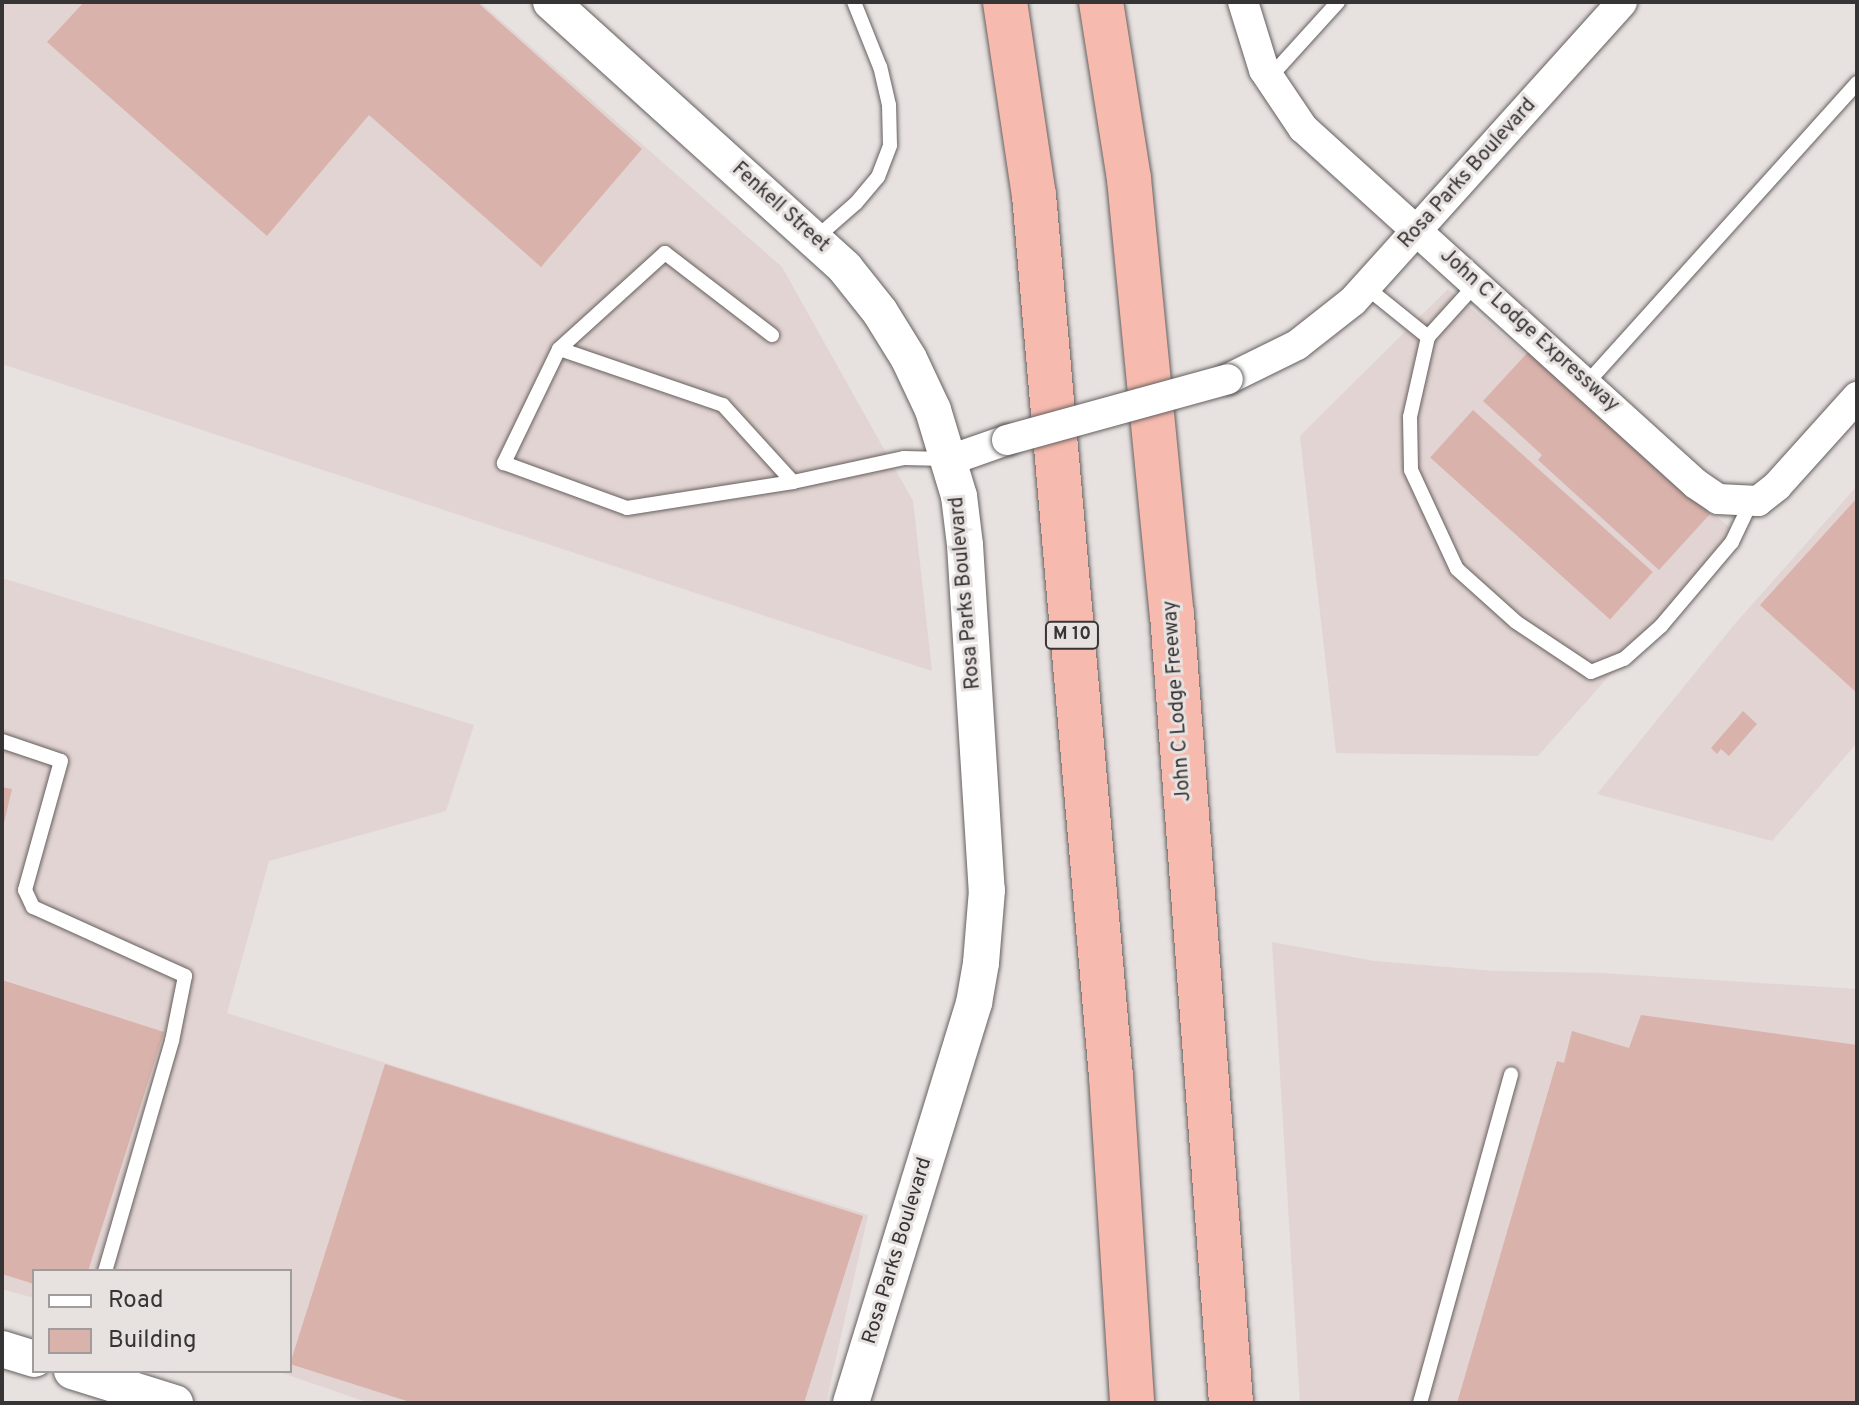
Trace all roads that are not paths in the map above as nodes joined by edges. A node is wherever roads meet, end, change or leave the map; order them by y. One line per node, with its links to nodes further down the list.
1 (551, 2): 11 (street, Fenkell Street)
2 (854, 2): 11 (lane)
3 (1005, 2): 30 (highway, M 10)
4 (1101, 2): 31 (highway, John C Lodge Freeway)
5 (1243, 2): 8 (street, John C Lodge Expressway)
6 (1338, 2): 8 (lane)
7 (1622, 2): 10 (street, Rosa Parks Boulevard)
8 (1269, 79): 10 (street, John C Lodge Expressway)
9 (1857, 83): 17 (lane)
10 (1418, 230): 12 (street, John C Lodge Expressway); 13 (street, Rosa Parks Boulevard)
11 (815, 239): 19 (street, Fenkell Street)
12 (1476, 284): 15 (lane); 17 (street, John C Lodge Expressway)
13 (1366, 287): 15 (lane); 19 (street, Rosa Parks Boulevard, bridge)
14 (772, 335): 16 (lane)
15 (1428, 337): 21 (lane)
16 (559, 349): 20 (lane); 20 (lane)
17 (1587, 383): 21 (street, John C Lodge Expressway)
18 (1857, 397): 21 (street)
19 (950, 460): 20 (lane); 29 (street, Rosa Parks Boulevard)
20 (793, 482)
21 (1751, 502)
22 (2, 741): 24 (lane)
23 (1511, 1074): 32 (lane)
24 (106, 1269)
25 (2, 1349): 26 (street)
26 (32, 1358)
27 (79, 1373): 28 (street)
28 (175, 1403)
29 (851, 1403)
30 (1132, 1403)
31 (1231, 1403)
32 (1420, 1403)

